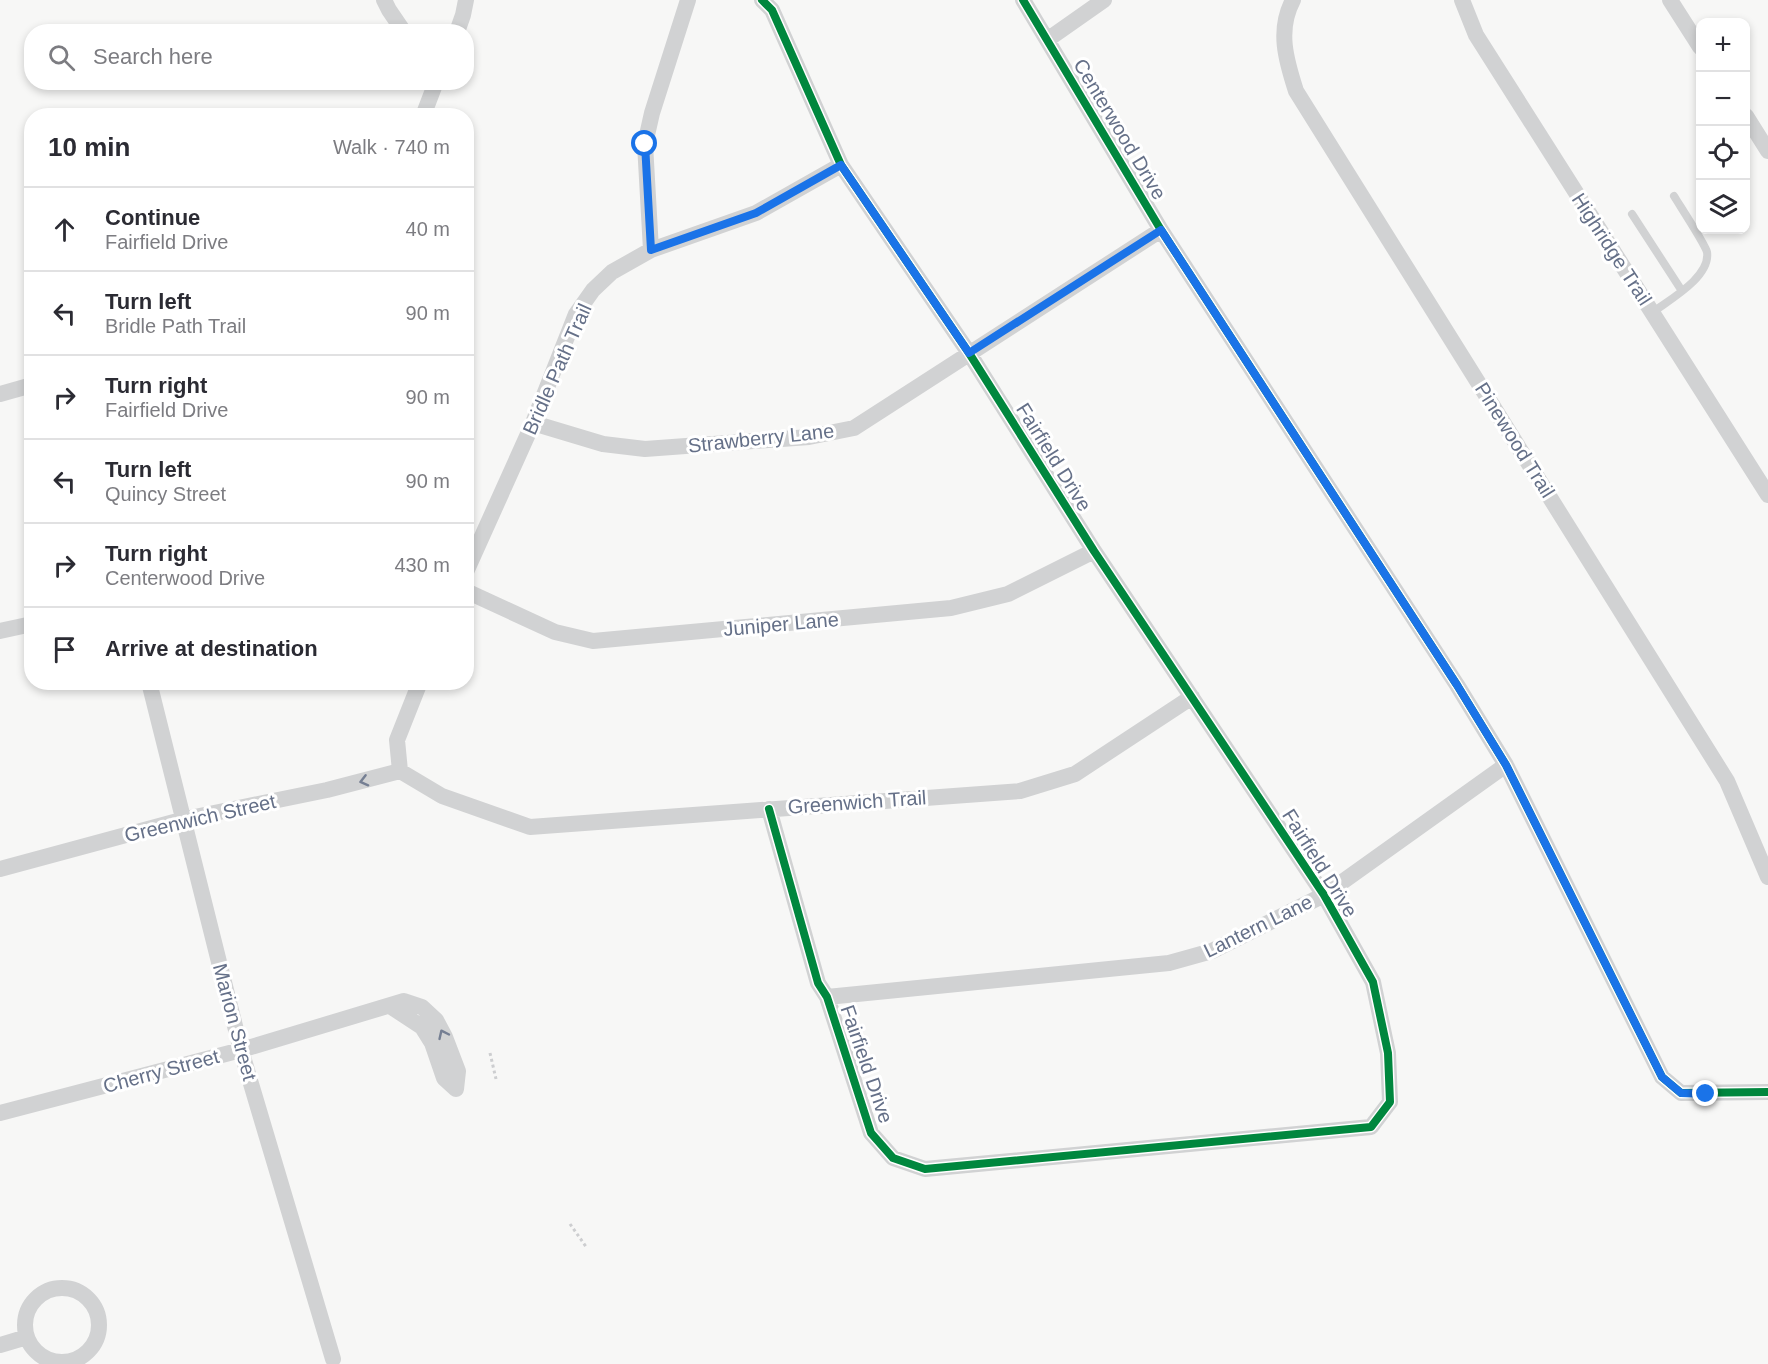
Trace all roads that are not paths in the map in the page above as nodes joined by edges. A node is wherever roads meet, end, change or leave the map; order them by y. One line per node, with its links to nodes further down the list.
1 (384, 0): 10 (street)
2 (466, 0): 11 (street)
3 (688, 0): 22 (street)
4 (762, 0): 18 (street, Fairfield Drive)
5 (1023, 0): 13 (street, Centerwood Drive)
6 (1104, 0): 13 (street)
7 (1293, 0): 43 (street, Pinewood Trail)
8 (1462, 0): 24 (street, Highridge Trail)
9 (1670, 0): 12 (street)
10 (399, 24)
11 (460, 24)
12 (1696, 39)
13 (1047, 40): 21 (street, Centerwood Drive)
14 (433, 90): 15 (street)
15 (426, 108)
16 (1750, 122): 17 (street)
17 (1768, 151)
18 (841, 165): 22 (street, Bridle Path Trail); 25 (street, Fairfield Drive)
19 (1674, 196): 23 (lane)
20 (1632, 214): 23 (lane)
21 (1161, 230): 25 (street, Strawberry Lane); 38 (street, Centerwood Drive)
22 (651, 250): 28 (street, Bridle Path Trail)
23 (1682, 291): 24 (lane)
24 (1653, 312): 29 (street, Highridge Trail)
25 (969, 353): 28 (street, Strawberry Lane); 30 (street, Fairfield Drive)
26 (24, 388): 27 (street)
27 (0, 394)
28 (533, 423): 31 (street, Bridle Path Trail)
29 (1768, 495)
30 (1094, 551): 32 (street, Juniper Lane); 37 (street, Fairfield Drive)
31 (474, 554)
32 (474, 595)
33 (24, 626): 34 (street)
34 (0, 632)
35 (151, 690): 41 (street, Marion Street)
36 (417, 690): 39 (street)
37 (1192, 697): 40 (street, Greenwich Trail); 44 (street, Fairfield Drive)
38 (1506, 765): 44 (street, Lantern Lane); 48 (street, Centerwood Drive)
39 (400, 771): 40 (street, Greenwich Trail); 41 (street, Greenwich Street, one-way to 41)
40 (769, 808): 45 (street, Fairfield Drive)
41 (185, 819): 42 (street, Greenwich Street); 47 (street, Marion Street)
42 (0, 868)
43 (1768, 877)
44 (1323, 895): 45 (street, Lantern Lane); 45 (street, Fairfield Drive)
45 (827, 997)
46 (390, 1006): 46 (street, Cherry Street, one-way to 46); 47 (street, Cherry Street)
47 (241, 1050): 49 (street, Cherry Street); 52 (street, Marion Street)
48 (1768, 1092)
49 (0, 1113)
50 (27, 1337): 50 (street); 51 (street)
51 (0, 1345)
52 (333, 1359)

